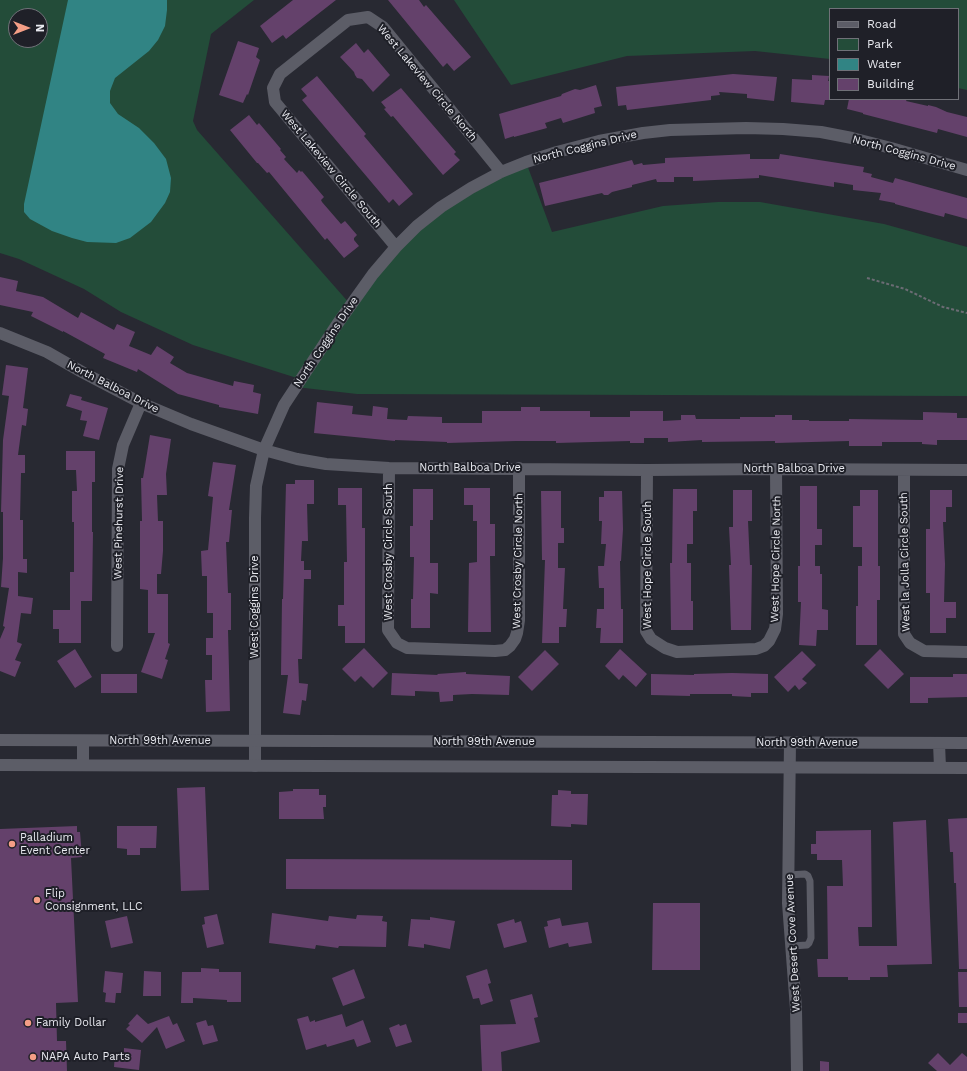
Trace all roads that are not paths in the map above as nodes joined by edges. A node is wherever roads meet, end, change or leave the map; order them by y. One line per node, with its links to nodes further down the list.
1 (273, 88): 3 (street, West Lakeview Circle North); 4 (street, West Lakeview Circle South)
2 (967, 170): 3 (street, North Coggins Drive)
3 (501, 172): 4 (street, North Coggins Drive)
4 (396, 248): 7 (street, North Coggins Drive)
5 (0, 333): 6 (street, North Balboa Drive)
6 (141, 404): 7 (street, North Balboa Drive); 14 (street, West Pinehurst Drive)
7 (264, 450): 8 (street, North Balboa Drive); 20 (street, West Coggins Drive)
8 (389, 468): 9 (street, North Balboa Drive); 15 (street, West Crosby Circle South)
9 (519, 468): 11 (street, North Balboa Drive); 15 (street, West Crosby Circle North)
10 (776, 469): 11 (street, North Balboa Drive); 12 (street, North Balboa Drive); 16 (street, West Hope Circle North)
11 (647, 470): 16 (street, West Hope Circle South)
12 (904, 470): 13 (street, North Balboa Drive); 17 (street, West la Jolla Circle South)
13 (967, 470)
14 (117, 646)
15 (458, 650)
16 (716, 651)
17 (967, 652)
18 (0, 740): 19 (street, North 99th Avenue)
19 (83, 741): 20 (street, North 99th Avenue); 25 (street)
20 (256, 742): 21 (street, North 99th Avenue); 26 (street, West Coggins Drive)
21 (790, 743): 22 (street, North 99th Avenue); 27 (street, West Desert Cove Avenue)
22 (939, 743): 23 (street, North 99th Avenue); 28 (street)
23 (967, 743)
24 (0, 765): 25 (street)
25 (83, 765): 26 (street)
26 (255, 766): 27 (street)
27 (789, 767): 28 (street); 30 (street, West Desert Cove Avenue)
28 (940, 768): 29 (street)
29 (967, 768)
30 (788, 874): 31 (street, West Desert Cove Avenue); 31 (lane)
31 (792, 946): 32 (street, West Desert Cove Avenue)
32 (798, 1071)

